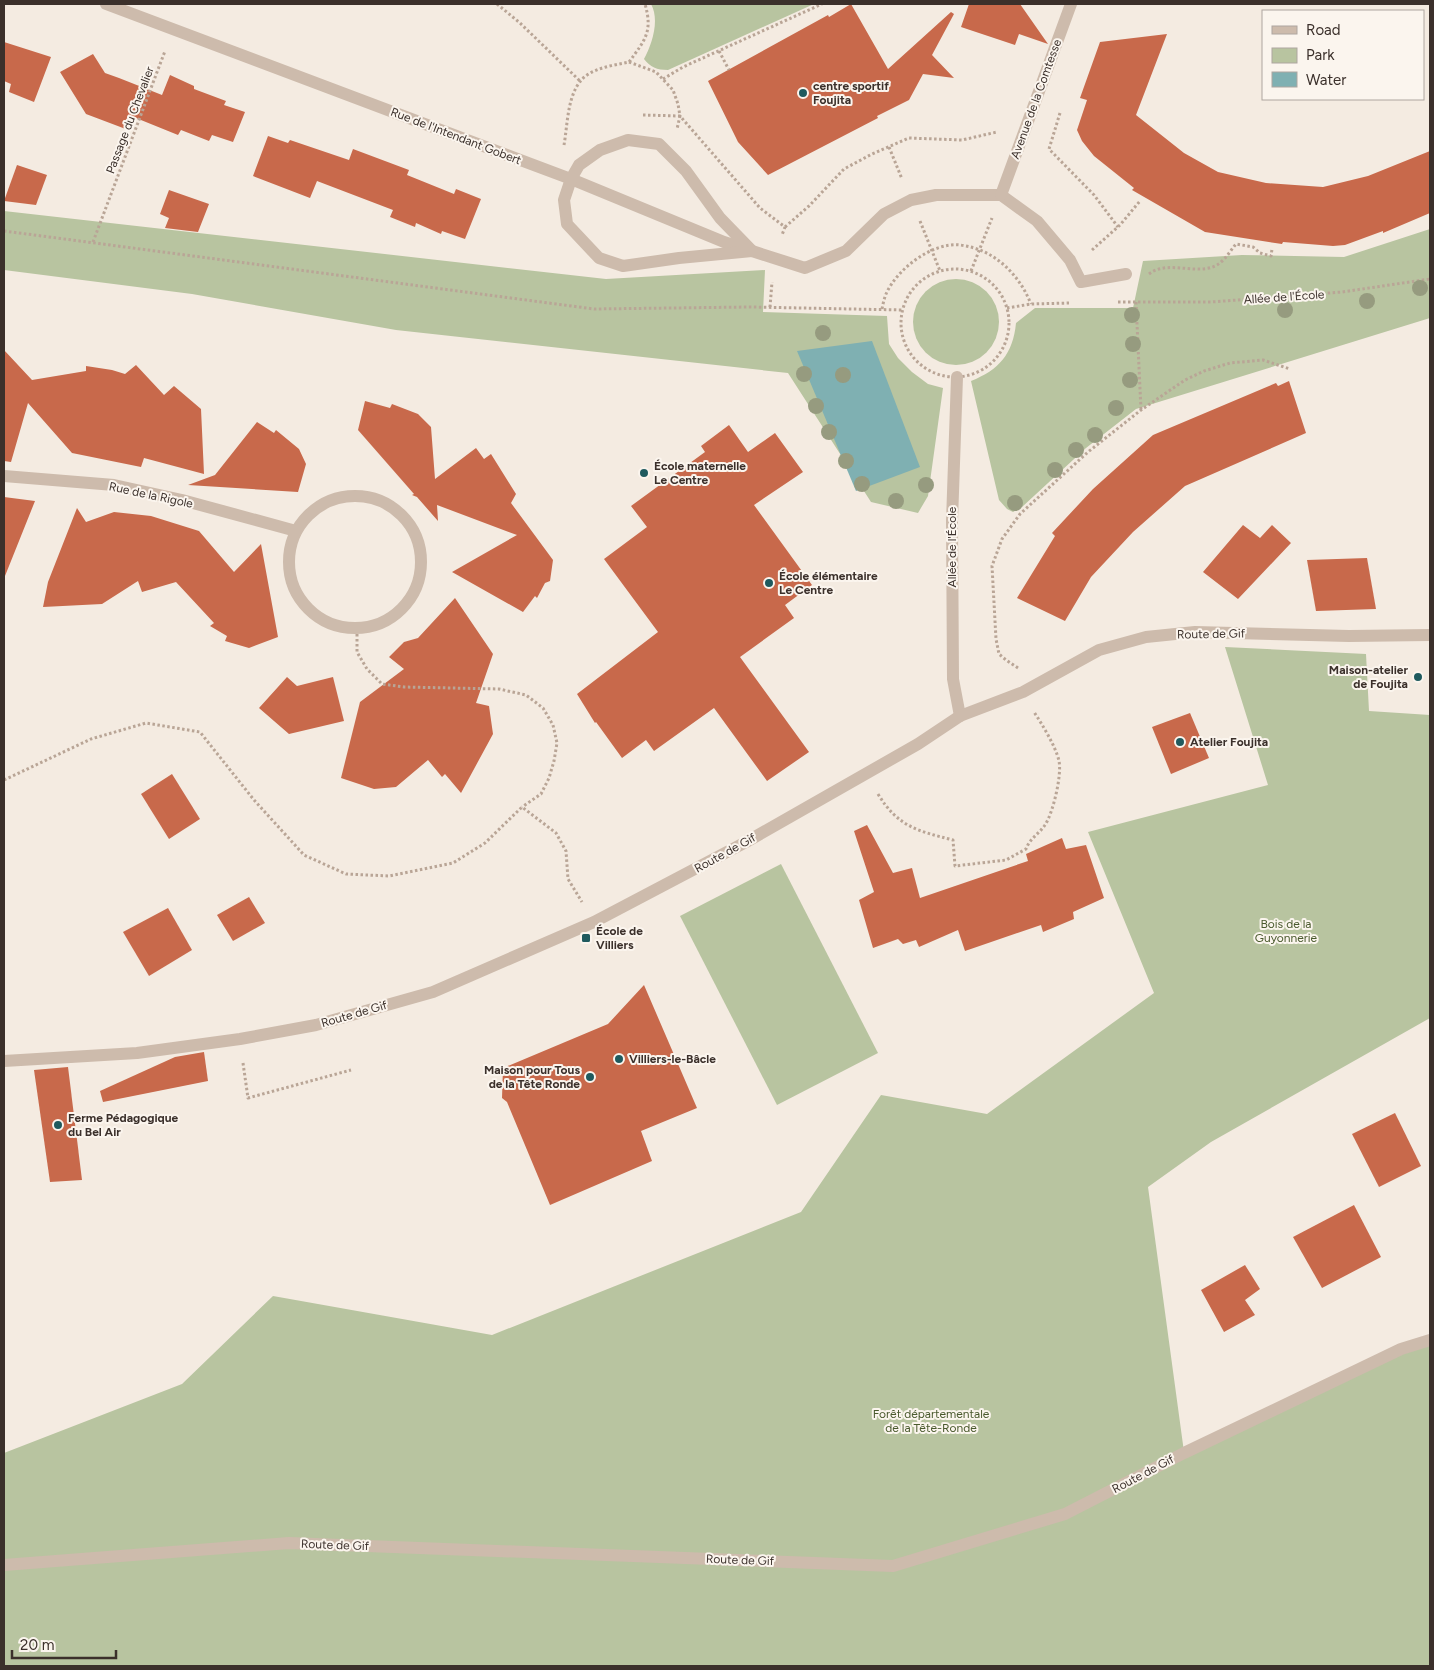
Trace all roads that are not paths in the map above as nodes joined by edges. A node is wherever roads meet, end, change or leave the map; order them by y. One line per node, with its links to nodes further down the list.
1 (106, 4): 3 (street, Rue de l'Intendant Gobert)
2 (1071, 4): 4 (street, Avenue de la Comtesse)
3 (565, 177): 5 (street, Rue de l'Intendant Gobert); 5 (street); 5 (street)
4 (1001, 195): 5 (street, Rue de l'Intendant Gobert); 6 (street)
5 (752, 251)
6 (1126, 274)
7 (957, 377): 11 (street, Allée de l'École)
8 (4, 476): 9 (street, Rue de la Rigole)
9 (296, 531): 9 (street)
10 (1430, 635): 11 (street, Route de Gif)
11 (960, 716): 12 (street, Route de Gif)
12 (4, 1061)
13 (1430, 1340): 14 (street, Route de Gif)
14 (4, 1565)

